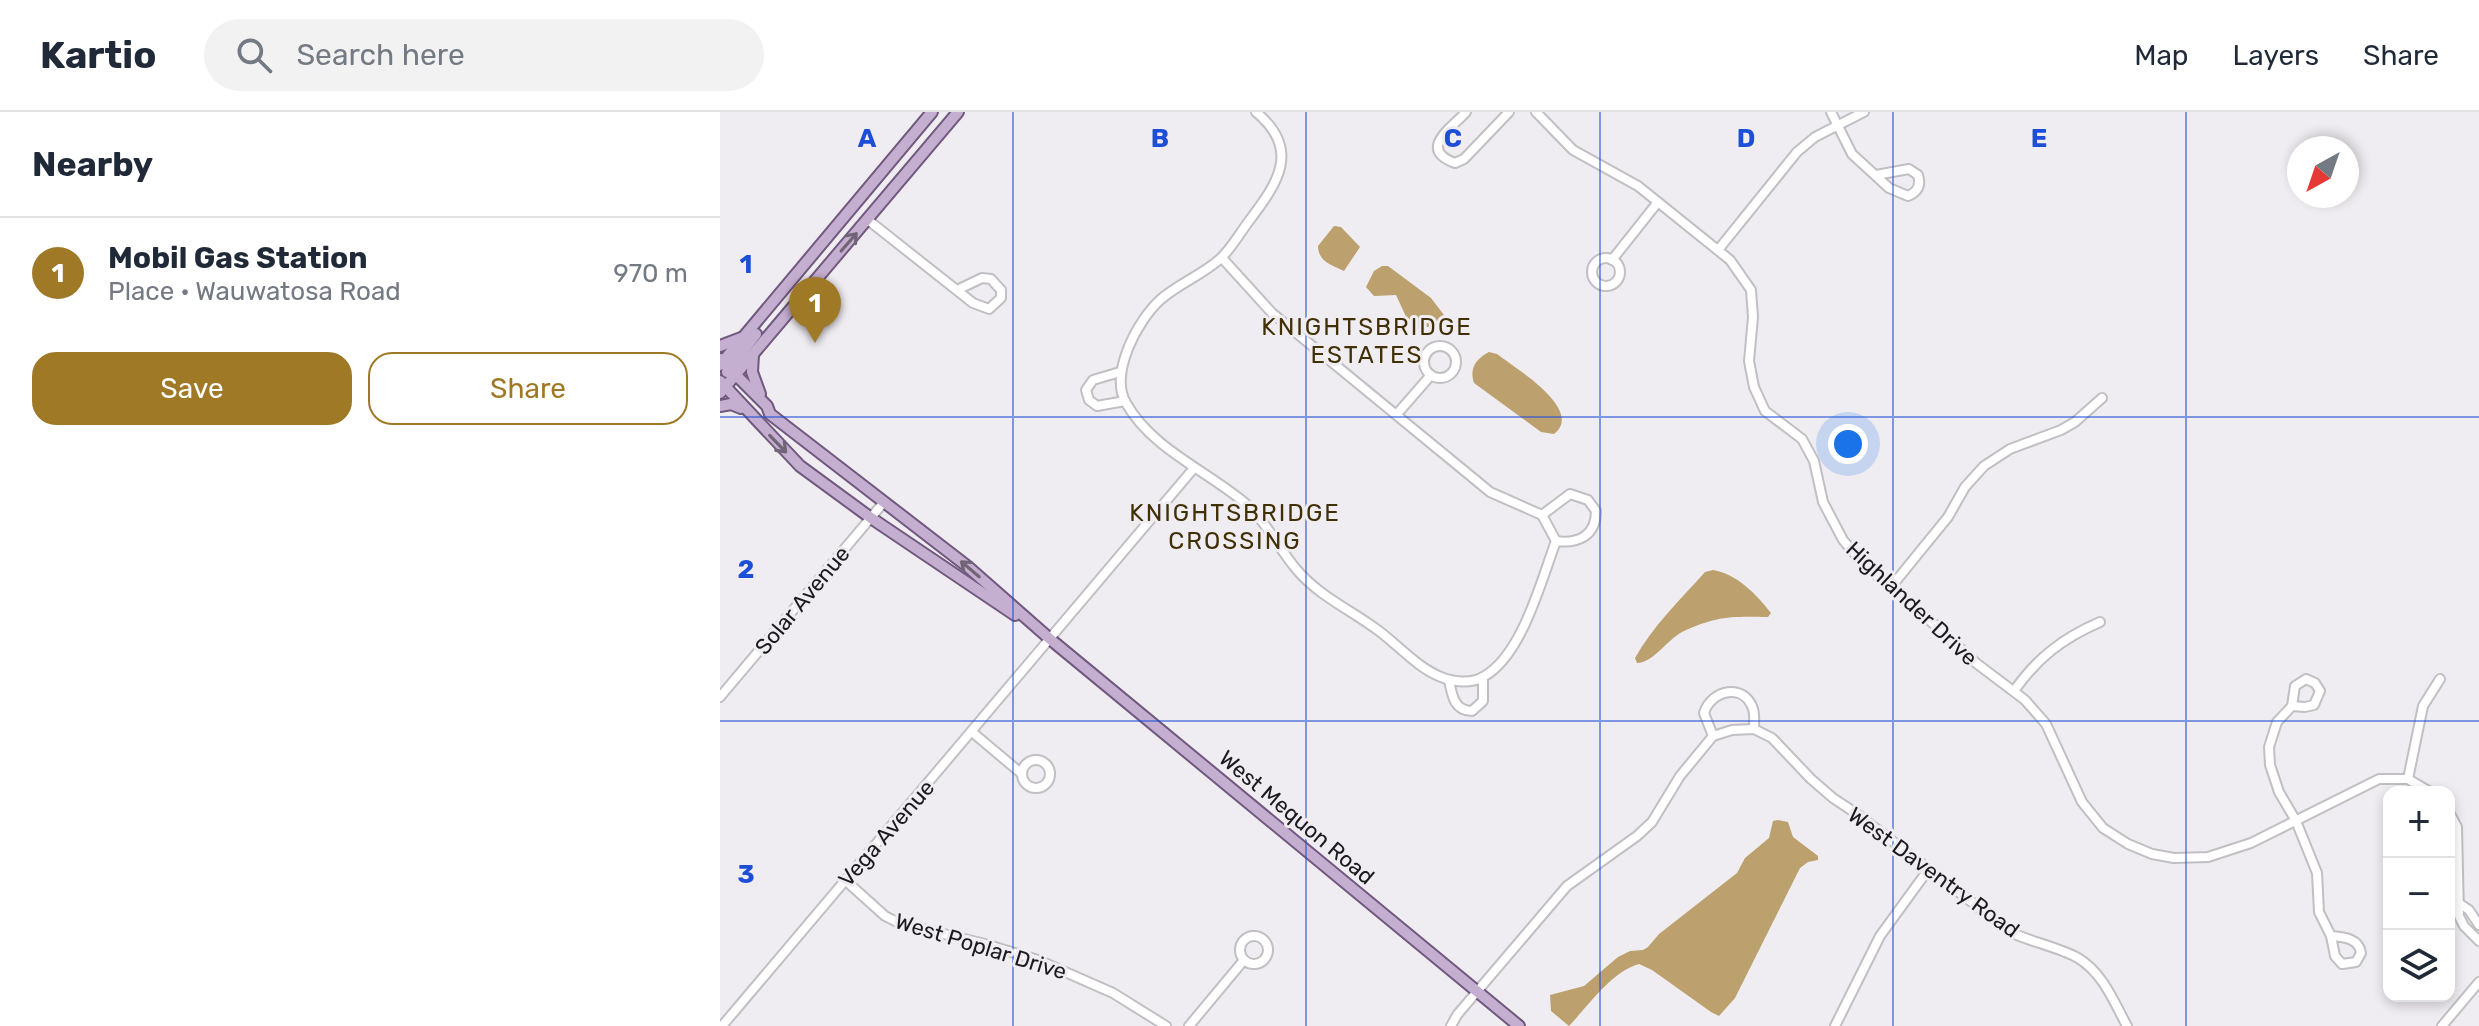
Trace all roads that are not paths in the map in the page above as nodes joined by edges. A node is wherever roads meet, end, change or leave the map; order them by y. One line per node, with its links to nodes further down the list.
1 (932, 112): 16 (main road)
2 (958, 112): 12 (main road)
3 (1256, 112): 14 (street)
4 (1466, 112): 5 (street)
5 (1509, 112)
6 (1536, 112): 11 (street, Highlander Drive)
7 (1831, 112): 9 (street)
8 (1864, 112): 9 (street)
9 (1837, 126): 10 (street); 13 (street)
10 (1876, 175): 10 (street)
11 (1658, 202): 13 (street, Highlander Drive); 15 (street)
12 (868, 220): 17 (street); 20 (main road, one-way to 12)
13 (1718, 250): 37 (street, Highlander Drive)
14 (1222, 258): 21 (street); 30 (street)
15 (1612, 260)
16 (791, 283): 18 (main road); 22 (main road)
17 (957, 290): 17 (street)
18 (746, 335): 19 (main road); 22 (main road)
19 (720, 346)
20 (753, 354): 22 (main road); 25 (main road)
21 (1120, 372): 26 (street); 26 (street)
22 (724, 374): 25 (main road, West Mequon Road); 28 (main road, West Mequon Road); 29 (main road)
23 (1431, 375): 30 (street)
24 (2102, 398): 37 (street)
25 (761, 400): 29 (main road, West Mequon Road)
26 (1125, 401): 32 (street)
27 (720, 406): 28 (main road)
28 (746, 411): 31 (main road, West Mequon Road)
29 (770, 414): 31 (main road); 33 (main road, West Mequon Road)
30 (1397, 414): 34 (street)
31 (760, 425): 35 (main road, West Mequon Road, one-way to 35)
32 (1194, 468): 39 (street, Vega Avenue); 42 (street)
33 (884, 502): 35 (street, Solar Avenue); 39 (main road, West Mequon Road, one-way to 33)
34 (1542, 515): 36 (street); 36 (street)
35 (871, 518): 39 (main road, West Mequon Road); 44 (street, Solar Avenue)
36 (1556, 541): 40 (street)
37 (1891, 587): 43 (street, Highlander Drive)
38 (2100, 622): 43 (street)
39 (1050, 639): 47 (street, Vega Avenue); 62 (main road, West Mequon Road)
40 (1483, 677): 42 (street); 42 (street)
41 (2440, 679): 50 (street)
42 (1449, 680)
43 (2014, 691): 52 (street, Highlander Drive)
44 (720, 697)
45 (2292, 706): 52 (street)
46 (1754, 729): 48 (street); 48 (street); 54 (street, West Daventry Road)
47 (972, 732): 49 (street); 55 (street, Vega Avenue)
48 (1713, 736): 62 (street)
49 (1022, 774)
50 (2408, 779): 51 (street); 52 (street, Highlander Drive)
51 (2420, 786)
52 (2296, 821): 58 (street)
53 (2455, 823): 56 (street)
54 (1928, 870): 68 (street); 69 (street, West Daventry Road)
55 (845, 880): 63 (street, Vega Avenue); 64 (street, West Poplar Drive)
56 (2460, 904): 57 (street); 59 (street)
57 (2479, 925)
58 (2331, 936)
59 (2479, 941)
60 (1244, 960): 65 (street)
61 (2479, 982): 70 (street)
62 (1477, 991): 66 (street); 67 (main road, West Mequon Road)
63 (722, 1026)
64 (1166, 1026)
65 (1189, 1026)
66 (1451, 1026)
67 (1519, 1026)
68 (1835, 1026)
69 (2127, 1026)
70 (2442, 1026)

